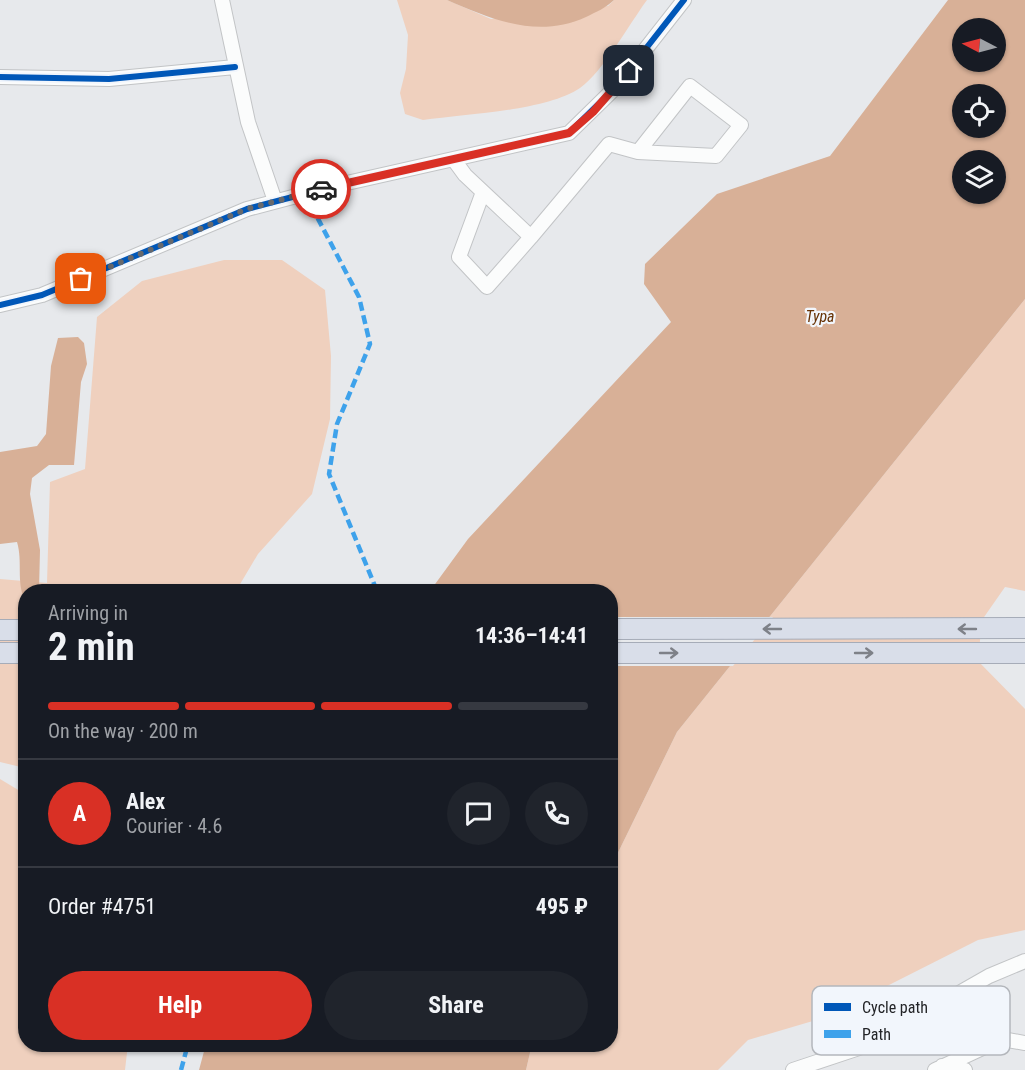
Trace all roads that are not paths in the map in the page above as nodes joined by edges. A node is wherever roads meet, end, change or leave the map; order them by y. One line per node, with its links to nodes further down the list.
1 (222, 0): 3 (street)
2 (684, 0): 6 (street)
3 (235, 67): 4 (street); 8 (street)
4 (0, 77)
5 (638, 152): 5 (street); 9 (street)
6 (454, 160): 7 (street); 8 (street)
7 (483, 192): 9 (street); 9 (street)
8 (275, 201): 10 (street)
9 (531, 237)
10 (0, 305)
11 (1025, 628): 12 (highway, one-way to 12)
12 (618, 629)
13 (0, 630): 14 (highway)
14 (18, 630)
15 (0, 653): 16 (highway)
16 (18, 653)
17 (618, 653): 18 (highway, one-way to 18)
18 (1025, 653)
19 (1025, 961): 20 (street)
20 (971, 986)
21 (1010, 1040): 22 (street)
22 (1025, 1043)
23 (838, 1055): 26 (street)
24 (967, 1055): 25 (street)
25 (938, 1068): 27 (street)
26 (793, 1070)
27 (965, 1070)

